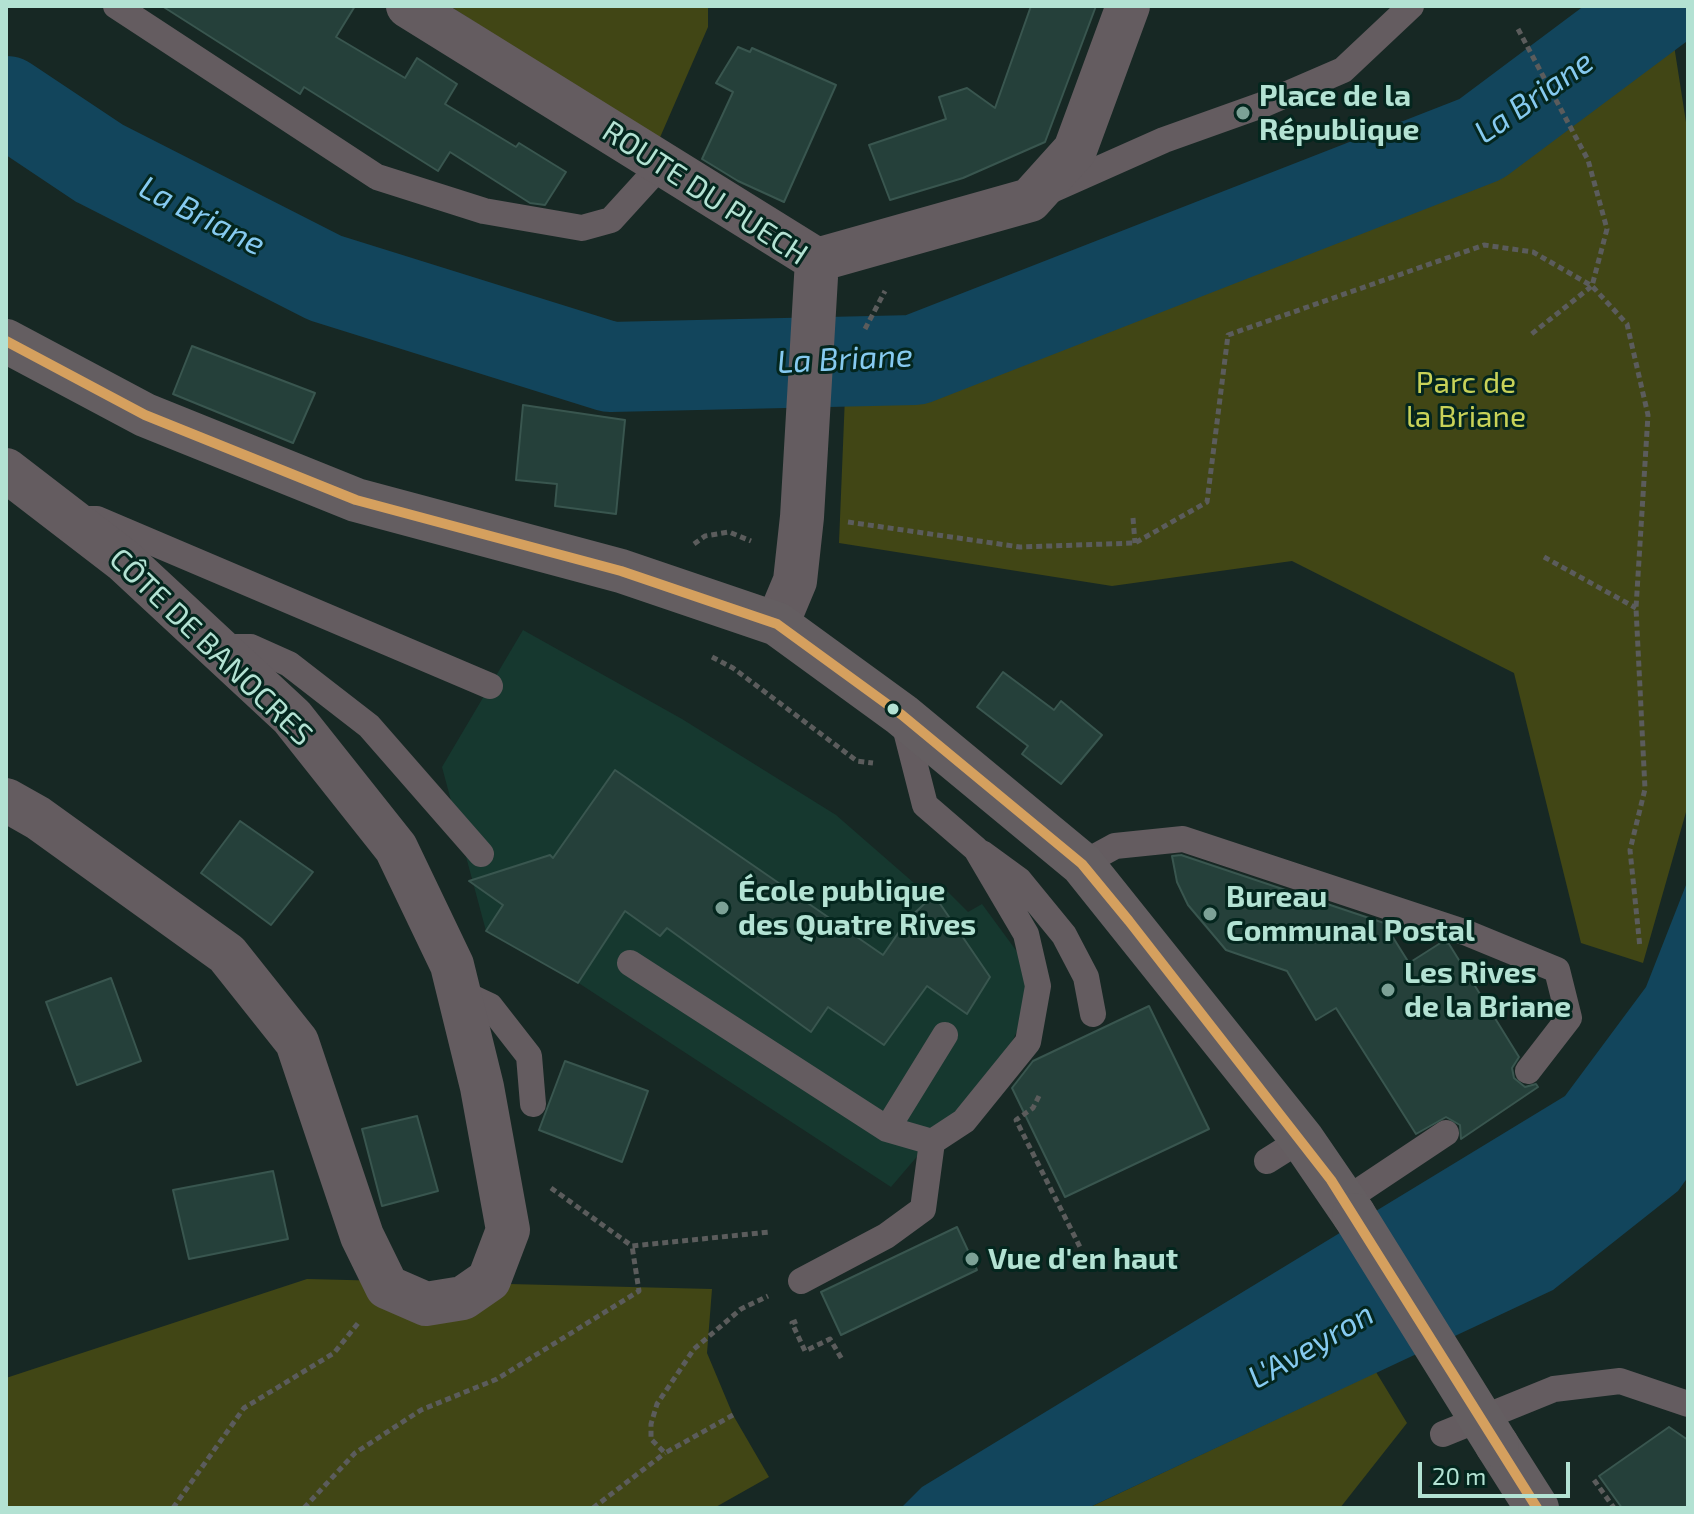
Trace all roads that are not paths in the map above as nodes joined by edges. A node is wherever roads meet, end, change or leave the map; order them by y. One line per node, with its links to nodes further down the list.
1 (116, 6): 5 (lane)
2 (408, 6): 5 (street, ROUTE DU PUECH)
3 (1128, 6): 6 (street)
4 (1411, 6): 6 (lane)
5 (662, 164): 7 (street, ROUTE DU PUECH)
6 (1030, 200): 7 (street)
7 (815, 273): 11 (street, ROUTE DU PUECH)
8 (6, 341): 11 (main road)
9 (6, 470): 10 (street, CÔTE DE BANOCRES)
10 (71, 519): 12 (street, CÔTE DE BANOCRES); 13 (lane)
11 (777, 624): 14 (main road)
12 (218, 647): 17 (lane); 20 (street, CÔTE DE BANOCRES)
13 (490, 686)
14 (902, 715): 16 (lane); 18 (main road)
15 (6, 800): 20 (street, CÔTE DE BANOCRES)
16 (976, 849): 21 (lane); 27 (lane)
17 (481, 854)
18 (1082, 864): 23 (lane); 28 (main road)
19 (630, 963): 25 (lane)
20 (458, 991): 24 (lane)
21 (1093, 1014)
22 (945, 1035): 25 (lane)
23 (1528, 1071)
24 (533, 1104)
25 (887, 1129): 27 (lane)
26 (1446, 1133): 28 (lane)
27 (932, 1142): 29 (lane)
28 (1343, 1199): 32 (main road, bridge)
29 (801, 1281)
30 (1688, 1404): 31 (lane)
31 (1443, 1434)
32 (1537, 1508)

